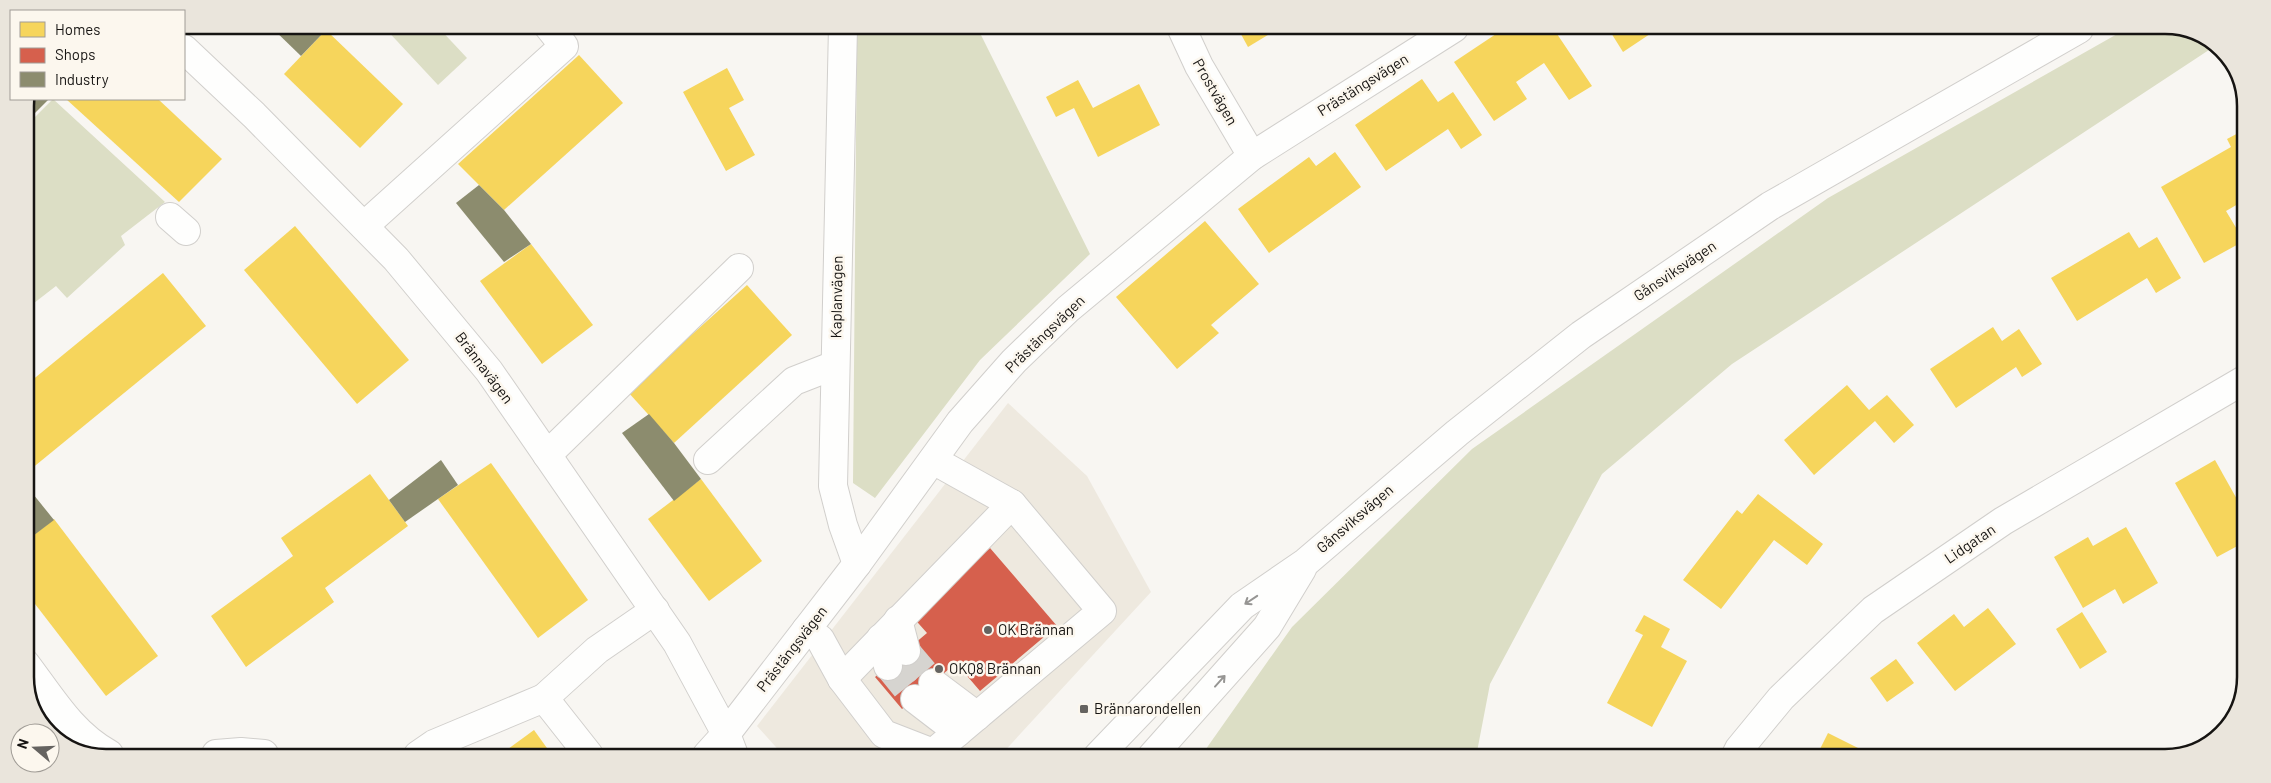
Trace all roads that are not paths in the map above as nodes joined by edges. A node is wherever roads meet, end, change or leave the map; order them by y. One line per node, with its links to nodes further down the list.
1 (554, 34): 8 (street)
2 (843, 34): 10 (street, Kaplanvägen)
3 (1184, 34): 7 (street, Prostvägen)
4 (1445, 34): 7 (street, Prästängsvägen)
5 (2070, 34): 16 (street, Gånsviksvägen)
6 (185, 50): 8 (street, Brännavägen)
7 (1252, 156): 14 (street, Prästängsvägen)
8 (364, 226): 12 (street, Brännavägen)
9 (739, 268): 12 (street)
10 (835, 365): 13 (street); 17 (street, Kaplanvägen)
11 (2237, 384): 35 (street, Lidgatan)
12 (547, 455): 18 (street, Brännavägen)
13 (708, 460)
14 (933, 460): 15 (street); 17 (street, Prästängsvägen)
15 (1012, 504): 19 (street); 26 (street)
16 (1306, 562): 33 (street, Gånsviksvägen, one-way to 33); 34 (street, Gånsviksvägen, one-way to 16)
17 (857, 564): 20 (street, Prästängsvägen)
18 (655, 610): 25 (street); 27 (street, Brännavägen)
19 (889, 629): 21 (street); 23 (street)
20 (806, 630): 23 (street); 27 (street, Prästängsvägen)
21 (897, 658)
22 (34, 676): 28 (street)
23 (842, 679): 31 (street)
24 (924, 691): 26 (street)
25 (544, 698): 29 (street); 30 (street)
26 (968, 724): 32 (street)
27 (730, 745)
28 (100, 749)
29 (426, 749)
30 (584, 749)
31 (921, 749)
32 (939, 749)
33 (1105, 749)
34 (1158, 749)
35 (1740, 749)

